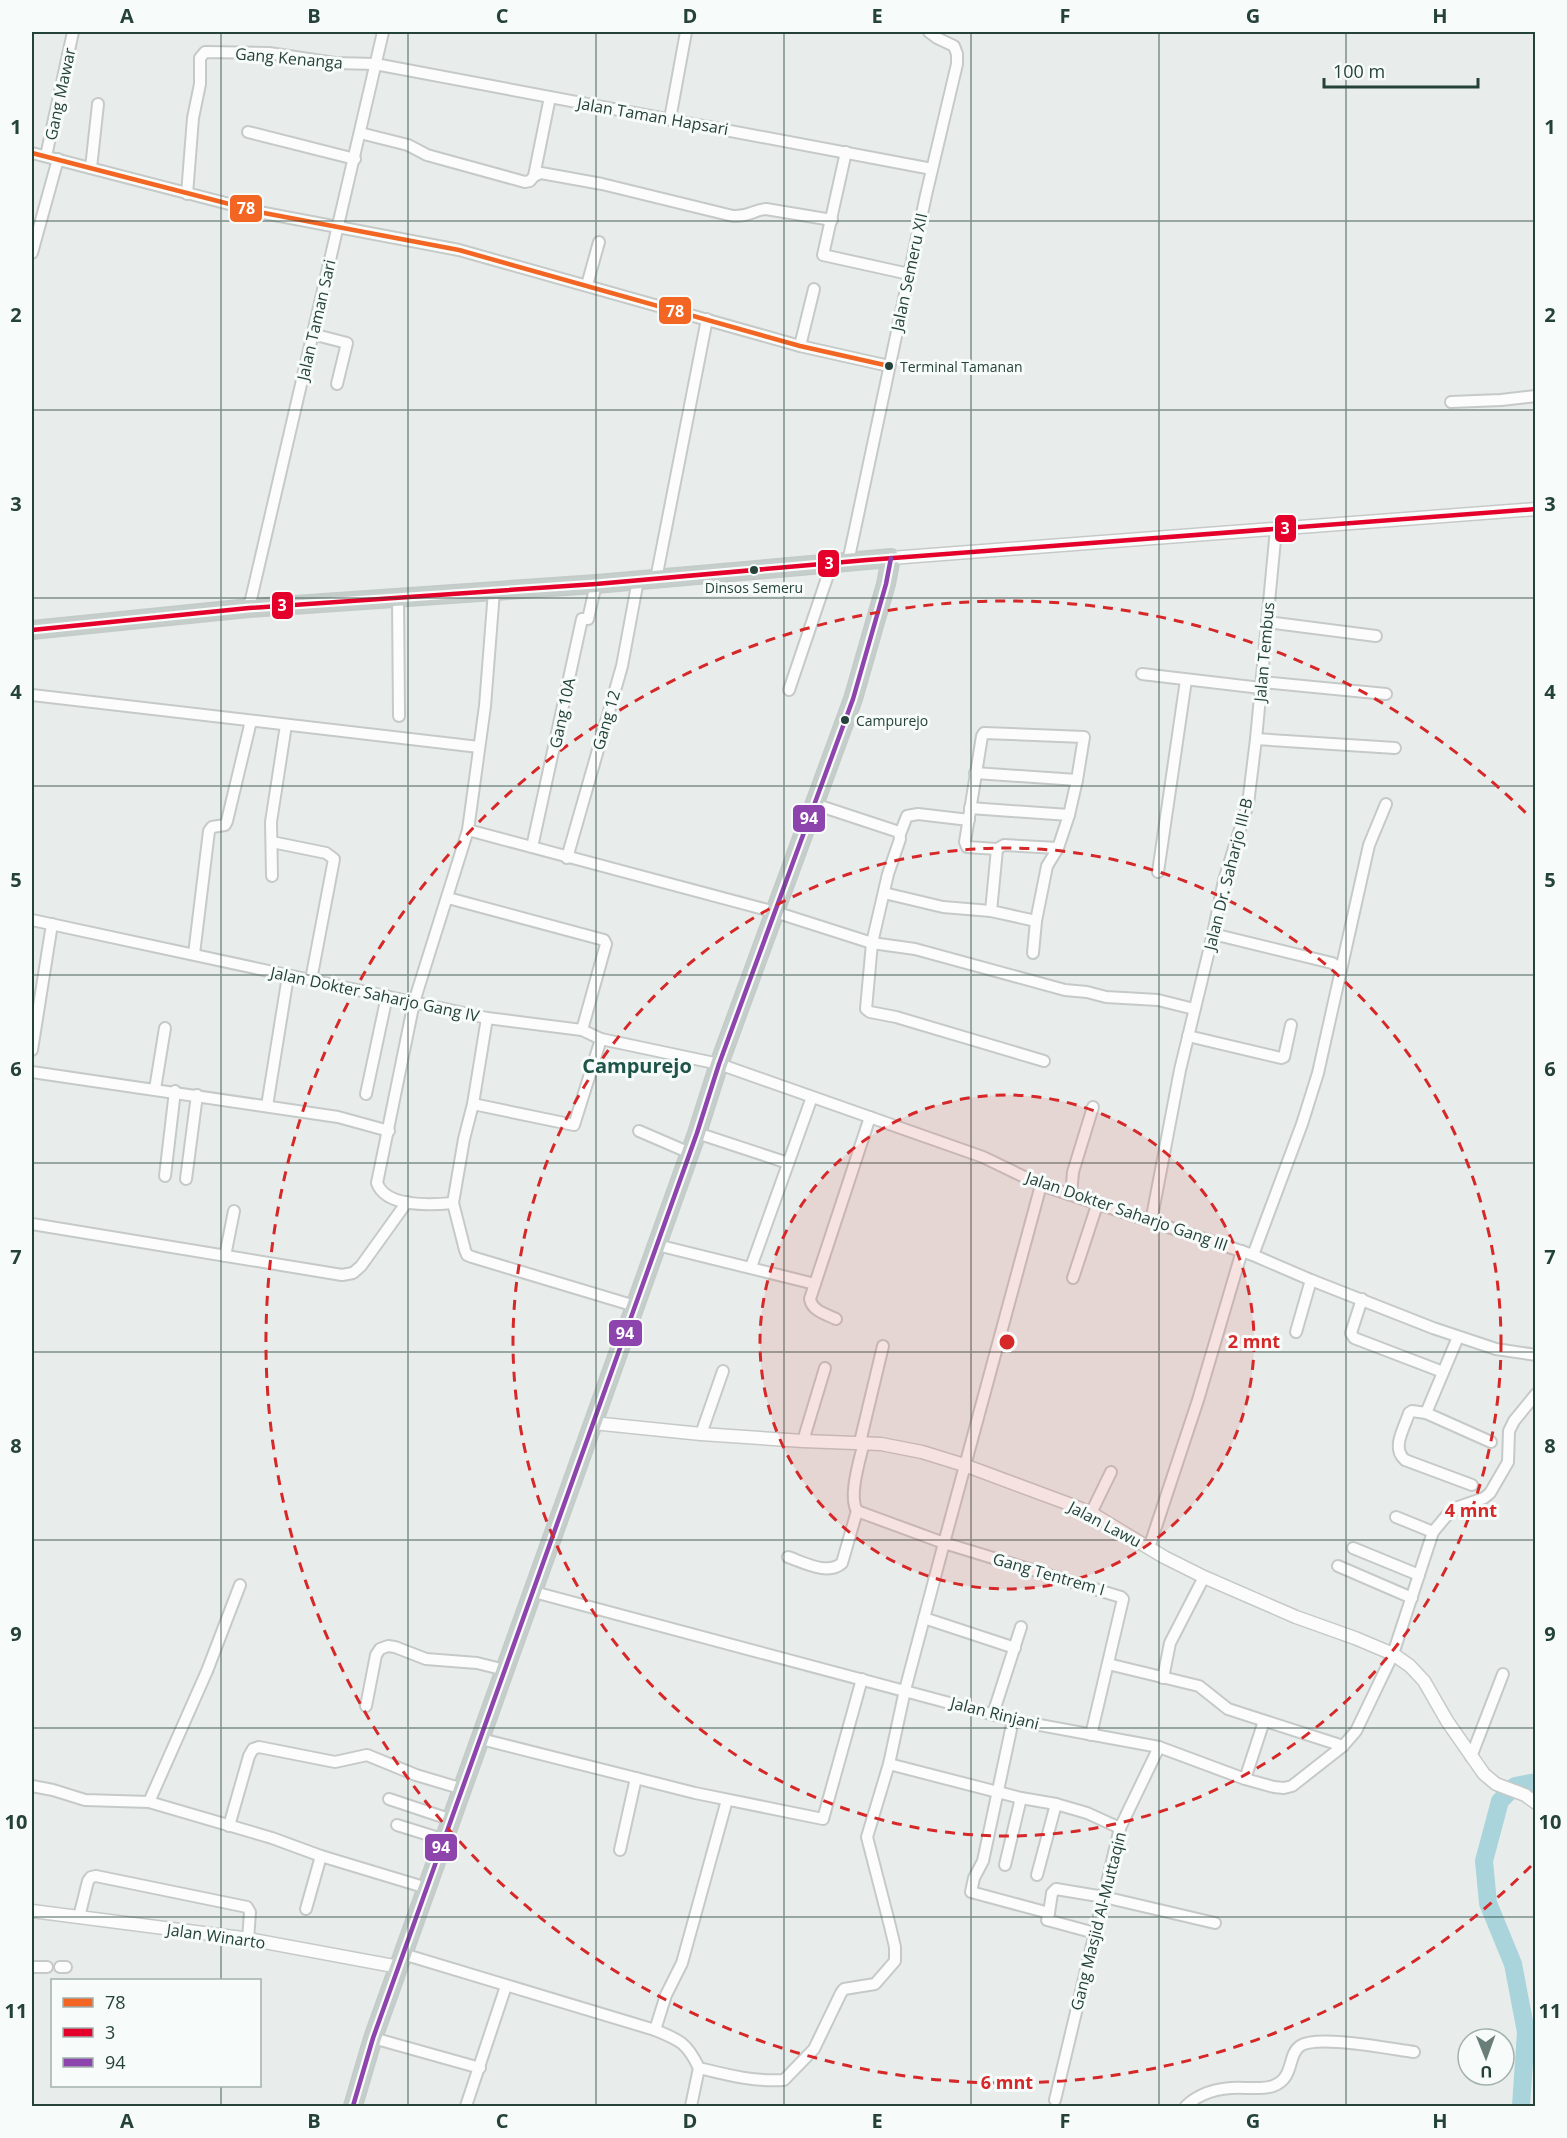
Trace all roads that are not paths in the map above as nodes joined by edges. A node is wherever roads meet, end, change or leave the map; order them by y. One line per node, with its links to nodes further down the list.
1 (73, 32): 13 (street, Gang Mawar)
2 (383, 32): 5 (street, Jalan Taman Sari)
3 (686, 32): 8 (street)
4 (929, 32): 17 (street, Jalan Semeru XII)
5 (375, 64): 6 (street, Jalan Taman Hapsari); 10 (street, Jalan Taman Sari); 19 (street, Gang Kenanga)
6 (550, 97): 8 (street, Jalan Taman Hapsari); 18 (street)
7 (98, 104): 16 (street)
8 (670, 119): 11 (street, Jalan Taman Hapsari)
9 (248, 132): 15 (street)
10 (360, 133): 15 (street, Jalan Taman Sari); 18 (street)
11 (846, 152): 17 (street, Jalan Taman Hapsari); 20 (street)
12 (32, 153): 13 (street)
13 (46, 156): 14 (street)
14 (58, 159): 16 (street); 23 (street)
15 (355, 159): 21 (street, Jalan Taman Sari)
16 (91, 168): 19 (street)
17 (932, 169): 24 (street, Jalan Semeru XII)
18 (534, 177): 20 (street)
19 (187, 194): 21 (street)
20 (832, 220): 24 (street)
21 (337, 228): 25 (street); 28 (street, Jalan Taman Sari)
22 (599, 242): 25 (street)
23 (32, 253)
24 (909, 274): 30 (street, Jalan Semeru XII)
25 (587, 285): 27 (street)
26 (814, 289): 29 (street)
27 (707, 319): 29 (street); 38 (street)
28 (312, 334): 31 (street); 43 (street, Jalan Taman Sari)
29 (800, 346): 30 (street)
30 (889, 366): 37 (street, Jalan Semeru XII)
31 (338, 384)
32 (1536, 396): 33 (street)
33 (1450, 402)
34 (1536, 509): 35 (street)
35 (1276, 529): 36 (street); 44 (street, Jalan Tembus)
36 (891, 558): 37 (highway); 62 (highway)
37 (840, 562): 38 (highway); 50 (street, Jalan Semeru XII)
38 (656, 579): 39 (highway)
39 (638, 580): 40 (highway); 73 (street, Gang 12)
40 (596, 584): 41 (highway); 70 (street, Gang 10A)
41 (494, 591): 42 (highway); 57 (street)
42 (398, 597): 43 (highway); 53 (street)
43 (249, 608): 45 (highway)
44 (1267, 622): 46 (street); 49 (street, Jalan Tembus)
45 (32, 630)
46 (1376, 636)
47 (1142, 674): 48 (street)
48 (1185, 680): 49 (street); 74 (street)
49 (1261, 685): 51 (street); 56 (street, Jalan Tembus)
50 (789, 690)
51 (1386, 694)
52 (32, 695): 54 (street)
53 (399, 716)
54 (250, 721): 55 (street); 86 (street)
55 (286, 725): 57 (street); 69 (street)
56 (1256, 739): 58 (street); 60 (street, Jalan Tembus)
57 (480, 747): 67 (street)
58 (1395, 748)
59 (975, 773): 61 (street); 61 (street); 64 (street)
60 (1252, 774): 83 (street, Jalan Dr. Saharjo III-B)
61 (1077, 780): 65 (street)
62 (814, 804): 68 (street); 79 (highway)
63 (1386, 804): 87 (street)
64 (970, 808): 65 (street); 66 (street)
65 (1069, 815): 72 (street)
66 (969, 820): 68 (street); 71 (street)
67 (468, 830): 70 (street); 77 (street)
68 (900, 834): 76 (street)
69 (272, 842): 75 (street); 89 (street)
70 (532, 847): 73 (street)
71 (997, 849): 72 (street); 78 (street)
72 (1058, 849): 81 (street)
73 (567, 858): 79 (street)
74 (1158, 872)
75 (272, 876)
76 (884, 893): 78 (street); 84 (street)
77 (448, 898): 91 (street); 96 (street)
78 (991, 911): 81 (street)
79 (775, 912): 84 (street); 101 (highway)
80 (32, 920): 82 (street, Jalan Dokter Saharjo Gang IV)
81 (1036, 921): 85 (street)
82 (52, 924): 86 (street, Jalan Dokter Saharjo Gang IV); 99 (street)
83 (1213, 934): 87 (street); 92 (street, Jalan Dr. Saharjo III-B)
84 (872, 943): 92 (street); 100 (street)
85 (1033, 953)
86 (194, 954): 88 (street, Jalan Dokter Saharjo Gang IV)
87 (1340, 968): 128 (street)
88 (288, 976): 89 (street, Jalan Dokter Saharjo Gang IV); 109 (street)
89 (311, 980): 90 (street, Jalan Dokter Saharjo Gang IV)
90 (387, 996): 91 (street, Jalan Dokter Saharjo Gang IV); 105 (street)
91 (414, 1002): 93 (street, Jalan Dokter Saharjo Gang IV); 112 (street)
92 (1194, 1009): 97 (street, Jalan Dr. Saharjo III-B)
93 (487, 1018): 96 (street, Jalan Dokter Saharjo Gang IV); 108 (street)
94 (1291, 1025): 97 (street)
95 (165, 1028): 103 (street)
96 (582, 1030): 98 (street, Jalan Dokter Saharjo Gang IV)
97 (1188, 1036): 125 (street, Jalan Dr. Saharjo III-B)
98 (601, 1039): 101 (street, Jalan Dokter Saharjo Gang IV); 108 (street)
99 (32, 1050)
100 (1044, 1061)
101 (719, 1064): 107 (street, Jalan Dokter Saharjo Gang III); 114 (highway)
102 (32, 1072): 103 (street)
103 (155, 1089): 104 (street)
104 (175, 1092): 106 (street); 117 (street)
105 (366, 1094)
106 (197, 1095): 109 (street); 118 (street)
107 (812, 1097): 111 (street, Jalan Dokter Saharjo Gang III); 116 (street)
108 (473, 1104): 122 (street)
109 (267, 1106): 112 (street)
110 (1093, 1107): 120 (street)
111 (870, 1117): 119 (street, Jalan Dokter Saharjo Gang III); 133 (street)
112 (389, 1131): 121 (street)
113 (639, 1131): 115 (street)
114 (697, 1133): 115 (highway); 116 (street)
115 (690, 1153): 127 (highway)
116 (788, 1163): 130 (street)
117 (165, 1176)
118 (186, 1179)
119 (1041, 1185): 120 (street, Jalan Dokter Saharjo Gang III); 151 (street)
120 (1071, 1195): 123 (street, Jalan Dokter Saharjo Gang III)
121 (407, 1202): 122 (street); 129 (street)
122 (453, 1203): 135 (street)
123 (1097, 1205): 125 (street, Jalan Dokter Saharjo Gang III); 131 (street)
124 (234, 1211): 129 (street)
125 (1151, 1222): 128 (street, Jalan Dokter Saharjo Gang III)
126 (32, 1224): 129 (street)
127 (657, 1245): 130 (street); 135 (highway)
128 (1248, 1253): 132 (street, Jalan Dokter Saharjo Gang III); 159 (street)
129 (225, 1256)
130 (751, 1267): 133 (street)
131 (1073, 1278)
132 (1311, 1280): 134 (street, Jalan Dokter Saharjo Gang III); 137 (street)
133 (814, 1284): 136 (street)
134 (1362, 1299): 138 (street, Jalan Dokter Saharjo Gang III); 143 (street)
135 (635, 1306): 146 (highway)
136 (836, 1319)
137 (1296, 1332)
138 (1458, 1337): 140 (street, Jalan Dokter Saharjo Gang III); 143 (street)
139 (883, 1346): 149 (street)
140 (1536, 1355)
141 (825, 1368): 148 (street)
142 (723, 1371): 147 (street)
143 (1443, 1372): 145 (street)
144 (1536, 1394): 157 (street)
145 (1426, 1413): 150 (street); 153 (street)
146 (593, 1423): 147 (street, Jalan Lawu); 166 (highway)
147 (701, 1434): 148 (street, Jalan Lawu)
148 (803, 1441): 149 (street, Jalan Lawu)
149 (862, 1442): 151 (street, Jalan Lawu); 154 (street)
150 (1491, 1442)
151 (964, 1465): 155 (street, Jalan Lawu); 158 (street)
152 (1112, 1472): 155 (street)
153 (1472, 1485)
154 (857, 1511): 158 (street); 161 (street)
155 (1091, 1513): 159 (street, Jalan Lawu)
156 (1396, 1517): 157 (street)
157 (1433, 1532): 163 (street, Jalan Rinjani)
158 (944, 1543): 168 (street); 172 (street, Gang Tentrem I)
159 (1149, 1548): 164 (street, Jalan Lawu)
160 (1353, 1548): 163 (street)
161 (788, 1557)
162 (1338, 1566): 167 (street)
163 (1419, 1575): 167 (street, Jalan Rinjani)
164 (1204, 1577): 171 (street, Jalan Lawu); 175 (street)
165 (240, 1585): 196 (street)
166 (534, 1592): 173 (highway); 176 (street, Jalan Rinjani)
167 (1412, 1598): 171 (street, Jalan Rinjani)
168 (924, 1618): 170 (street); 177 (street)
169 (1021, 1628): 170 (street)
170 (1015, 1648): 179 (street)
171 (1393, 1654): 184 (street, Jalan Rinjani); 186 (street, Jalan Lawu)
172 (1108, 1664): 175 (street); 182 (street, Gang Tentrem I)
173 (506, 1670): 178 (street); 183 (highway)
174 (1503, 1674): 186 (street)
175 (1163, 1678): 181 (street)
176 (862, 1679): 177 (street, Jalan Rinjani); 195 (street)
177 (905, 1690): 179 (street, Jalan Rinjani); 187 (street)
178 (366, 1706)
179 (993, 1714): 180 (street, Jalan Rinjani)
180 (1014, 1720): 182 (street, Jalan Rinjani); 192 (street)
181 (1264, 1721): 184 (street); 189 (street)
182 (1091, 1735): 185 (street, Jalan Rinjani)
183 (481, 1740): 188 (street); 191 (highway)
184 (1343, 1746): 189 (street, Jalan Rinjani)
185 (1159, 1748): 189 (street, Jalan Rinjani); 202 (street, Gang Masjid Al-Muttaqin)
186 (1471, 1757): 197 (street, Jalan Lawu)
187 (890, 1764): 192 (street); 225 (street)
188 (636, 1778): 195 (street); 204 (street)
189 (1245, 1779)
190 (32, 1786): 196 (street)
191 (463, 1789): 199 (highway); 201 (street)
192 (998, 1792): 193 (street); 212 (street)
193 (1022, 1798): 198 (street); 206 (street)
194 (388, 1800): 199 (street)
195 (727, 1800): 221 (street)
196 (149, 1802): 201 (street)
197 (1536, 1803)
198 (1056, 1804): 202 (street); 207 (street)
199 (452, 1820): 203 (highway)
200 (397, 1825): 203 (street)
201 (229, 1826): 205 (street)
202 (1120, 1828): 209 (street, Gang Masjid Al-Muttaqin)
203 (445, 1840): 208 (highway)
204 (620, 1850)
205 (321, 1856): 208 (street); 210 (street)
206 (1005, 1865)
207 (1037, 1875)
208 (427, 1888): 217 (highway)
209 (1104, 1897): 212 (street); 214 (street); 215 (street, Gang Masjid Al-Muttaqin)
210 (306, 1909)
211 (32, 1911): 213 (street, Jalan Winarto)
212 (1049, 1913): 215 (street)
213 (79, 1917): 216 (street, Jalan Winarto); 216 (street)
214 (1215, 1923)
215 (1095, 1933): 226 (street, Gang Masjid Al-Muttaqin)
216 (248, 1940): 217 (street, Jalan Winarto)
217 (401, 1960): 220 (street); 222 (highway)
218 (32, 1967): 219 (street)
219 (47, 1967)
220 (506, 1986): 221 (street); 224 (street)
221 (655, 2030): 225 (street)
222 (373, 2038): 224 (street); 227 (highway)
223 (1414, 2052): 230 (street)
224 (480, 2068): 228 (street)
225 (699, 2068): 229 (street)
226 (1055, 2100)
227 (353, 2106)
228 (466, 2106)
229 (691, 2106)
230 (1186, 2106)

